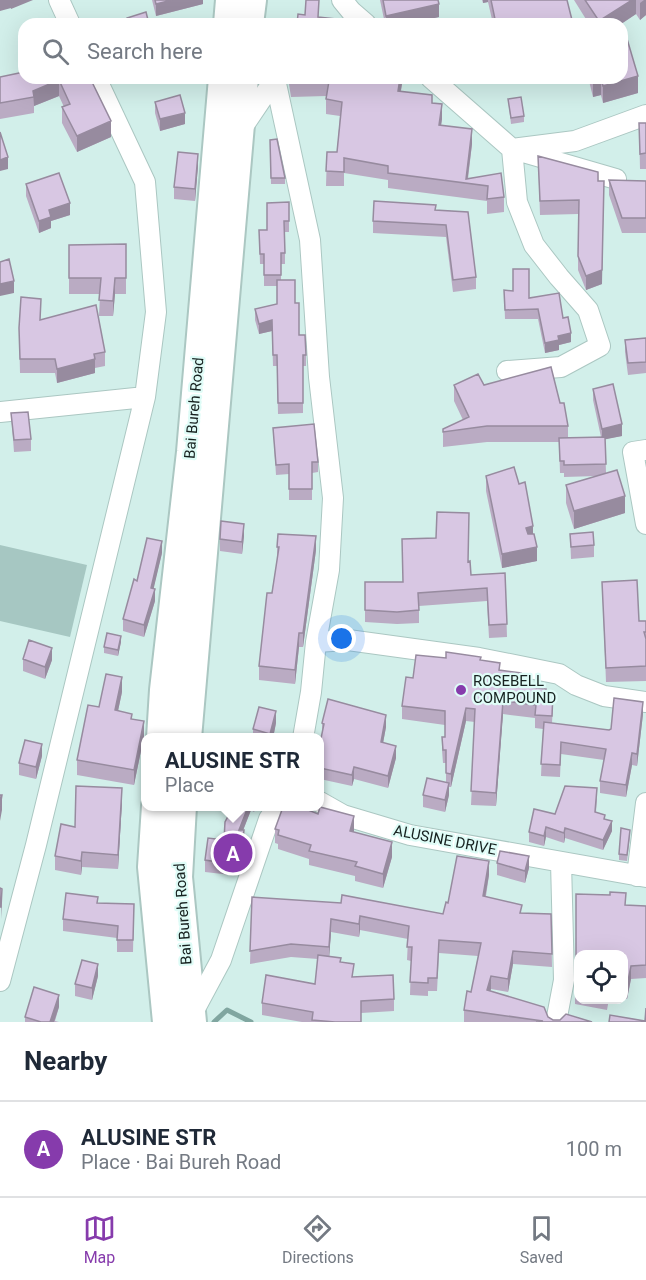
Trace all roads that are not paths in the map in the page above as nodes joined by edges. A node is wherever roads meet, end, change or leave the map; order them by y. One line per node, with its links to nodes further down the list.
1 (59, 0): 5 (street)
2 (230, 0): 6 (highway)
3 (252, 0): 7 (highway)
4 (342, 0): 8 (street)
5 (67, 18)
6 (228, 18)
7 (250, 18)
8 (359, 18)
9 (99, 84): 20 (street)
10 (222, 84): 26 (highway, Bai Bureh Road)
11 (243, 84): 16 (highway, Bai Bureh Road)
12 (272, 84): 16 (street)
13 (276, 84): 24 (street)
14 (438, 84): 17 (street)
15 (646, 116): 17 (street)
16 (238, 133): 27 (highway, Bai Bureh Road)
17 (512, 148): 18 (street); 19 (street)
18 (616, 179)
19 (507, 371)
20 (145, 397): 21 (street); 36 (street)
21 (0, 412)
22 (646, 450): 23 (street)
23 (646, 524)
24 (316, 642): 25 (street); 28 (street)
25 (646, 702)
26 (161, 733)
27 (187, 733)
28 (304, 733)
29 (324, 804): 34 (street, ALUSINE DRIVE)
30 (646, 804): 35 (street)
31 (156, 811): 37 (highway, Bai Bureh Road)
32 (182, 811): 37 (highway, Bai Bureh Road)
33 (275, 811): 37 (street)
34 (561, 862): 35 (street, ALUSINE DRIVE); 38 (street)
35 (642, 877)
36 (0, 981)
37 (183, 1020)
38 (556, 1022)

